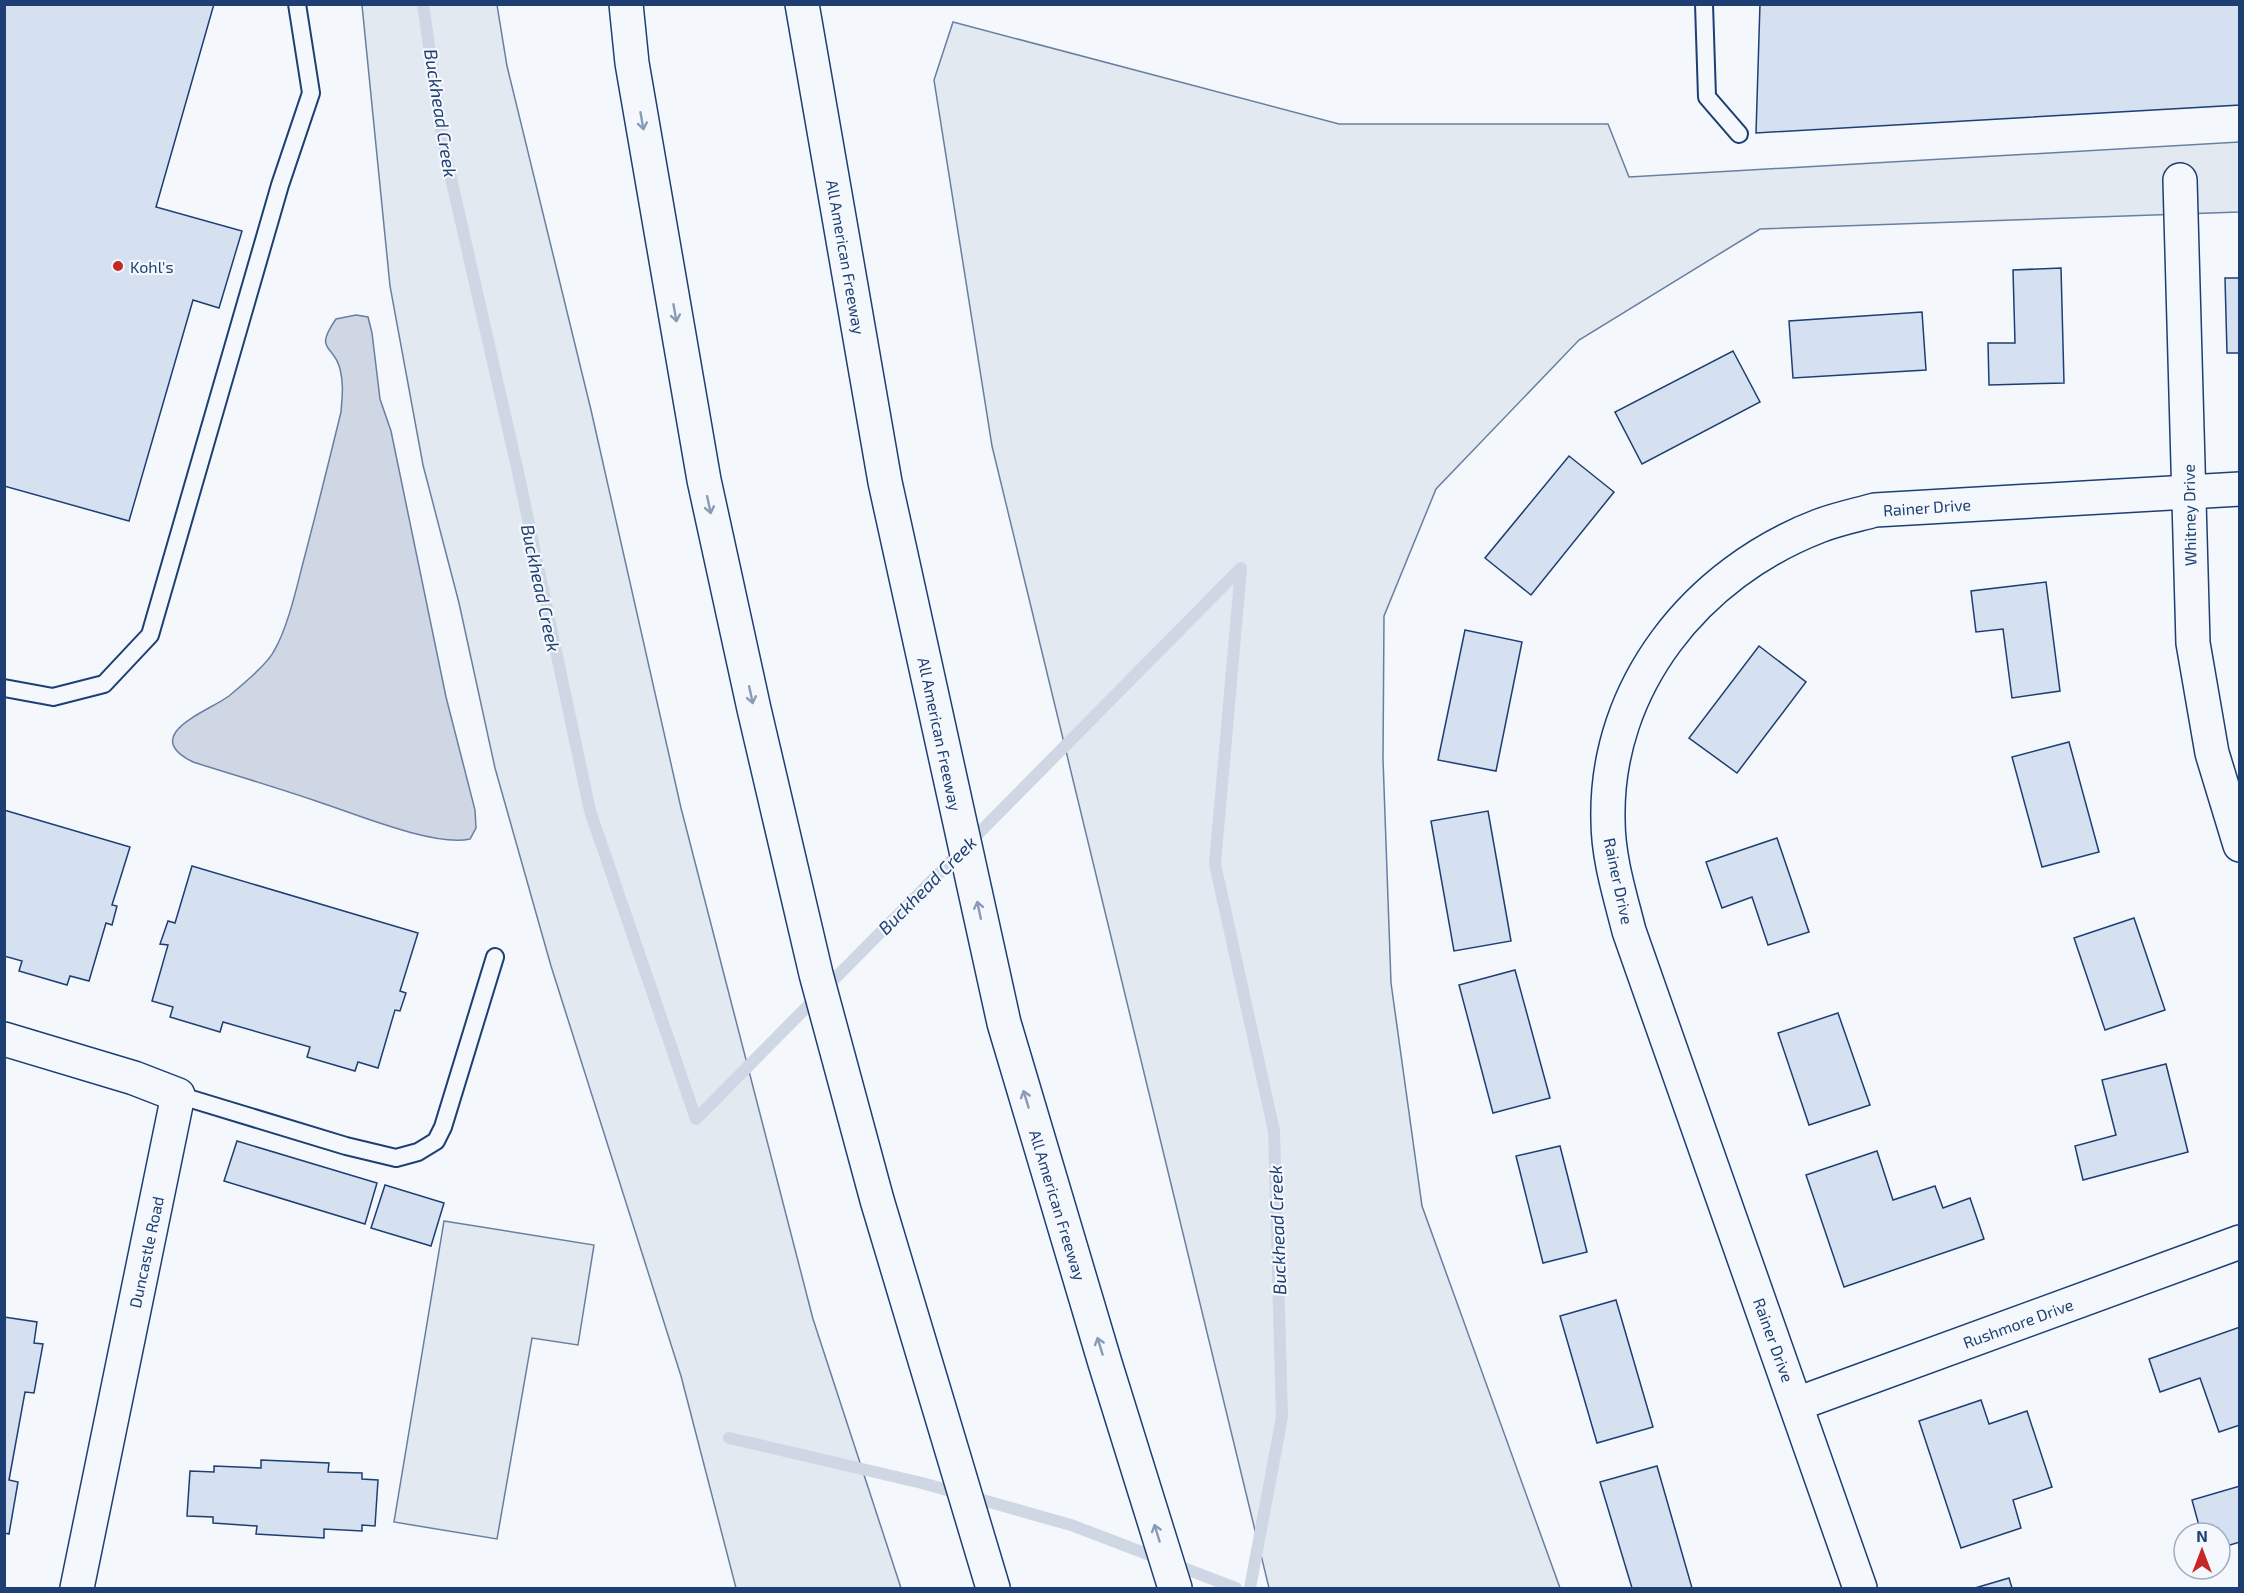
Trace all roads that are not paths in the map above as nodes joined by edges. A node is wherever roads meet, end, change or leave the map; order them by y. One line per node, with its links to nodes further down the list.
1 (297, 4): 11 (lane)
2 (620, 4): 6 (main road)
3 (626, 4): 6 (main road)
4 (802, 4): 20 (main road, All American Freeway, one-way to 4)
5 (1704, 4): 7 (lane)
6 (632, 63): 19 (main road, one-way to 19)
7 (1739, 134)
8 (2180, 180): 10 (main road, Whitney Drive)
9 (2240, 489): 10 (main road, Rainer Drive)
10 (2189, 491): 12 (main road, Whitney Drive); 17 (main road, Rainer Drive)
11 (4, 688)
12 (2240, 844)
13 (495, 957): 15 (lane)
14 (4, 1039): 15 (main road)
15 (178, 1095): 18 (main road, Duncastle Road)
16 (2240, 1242): 17 (main road, Rushmore Drive)
17 (1797, 1404): 21 (main road, Rainer Drive)
18 (77, 1588)
19 (993, 1588)
20 (1175, 1588)
21 (1860, 1588)

